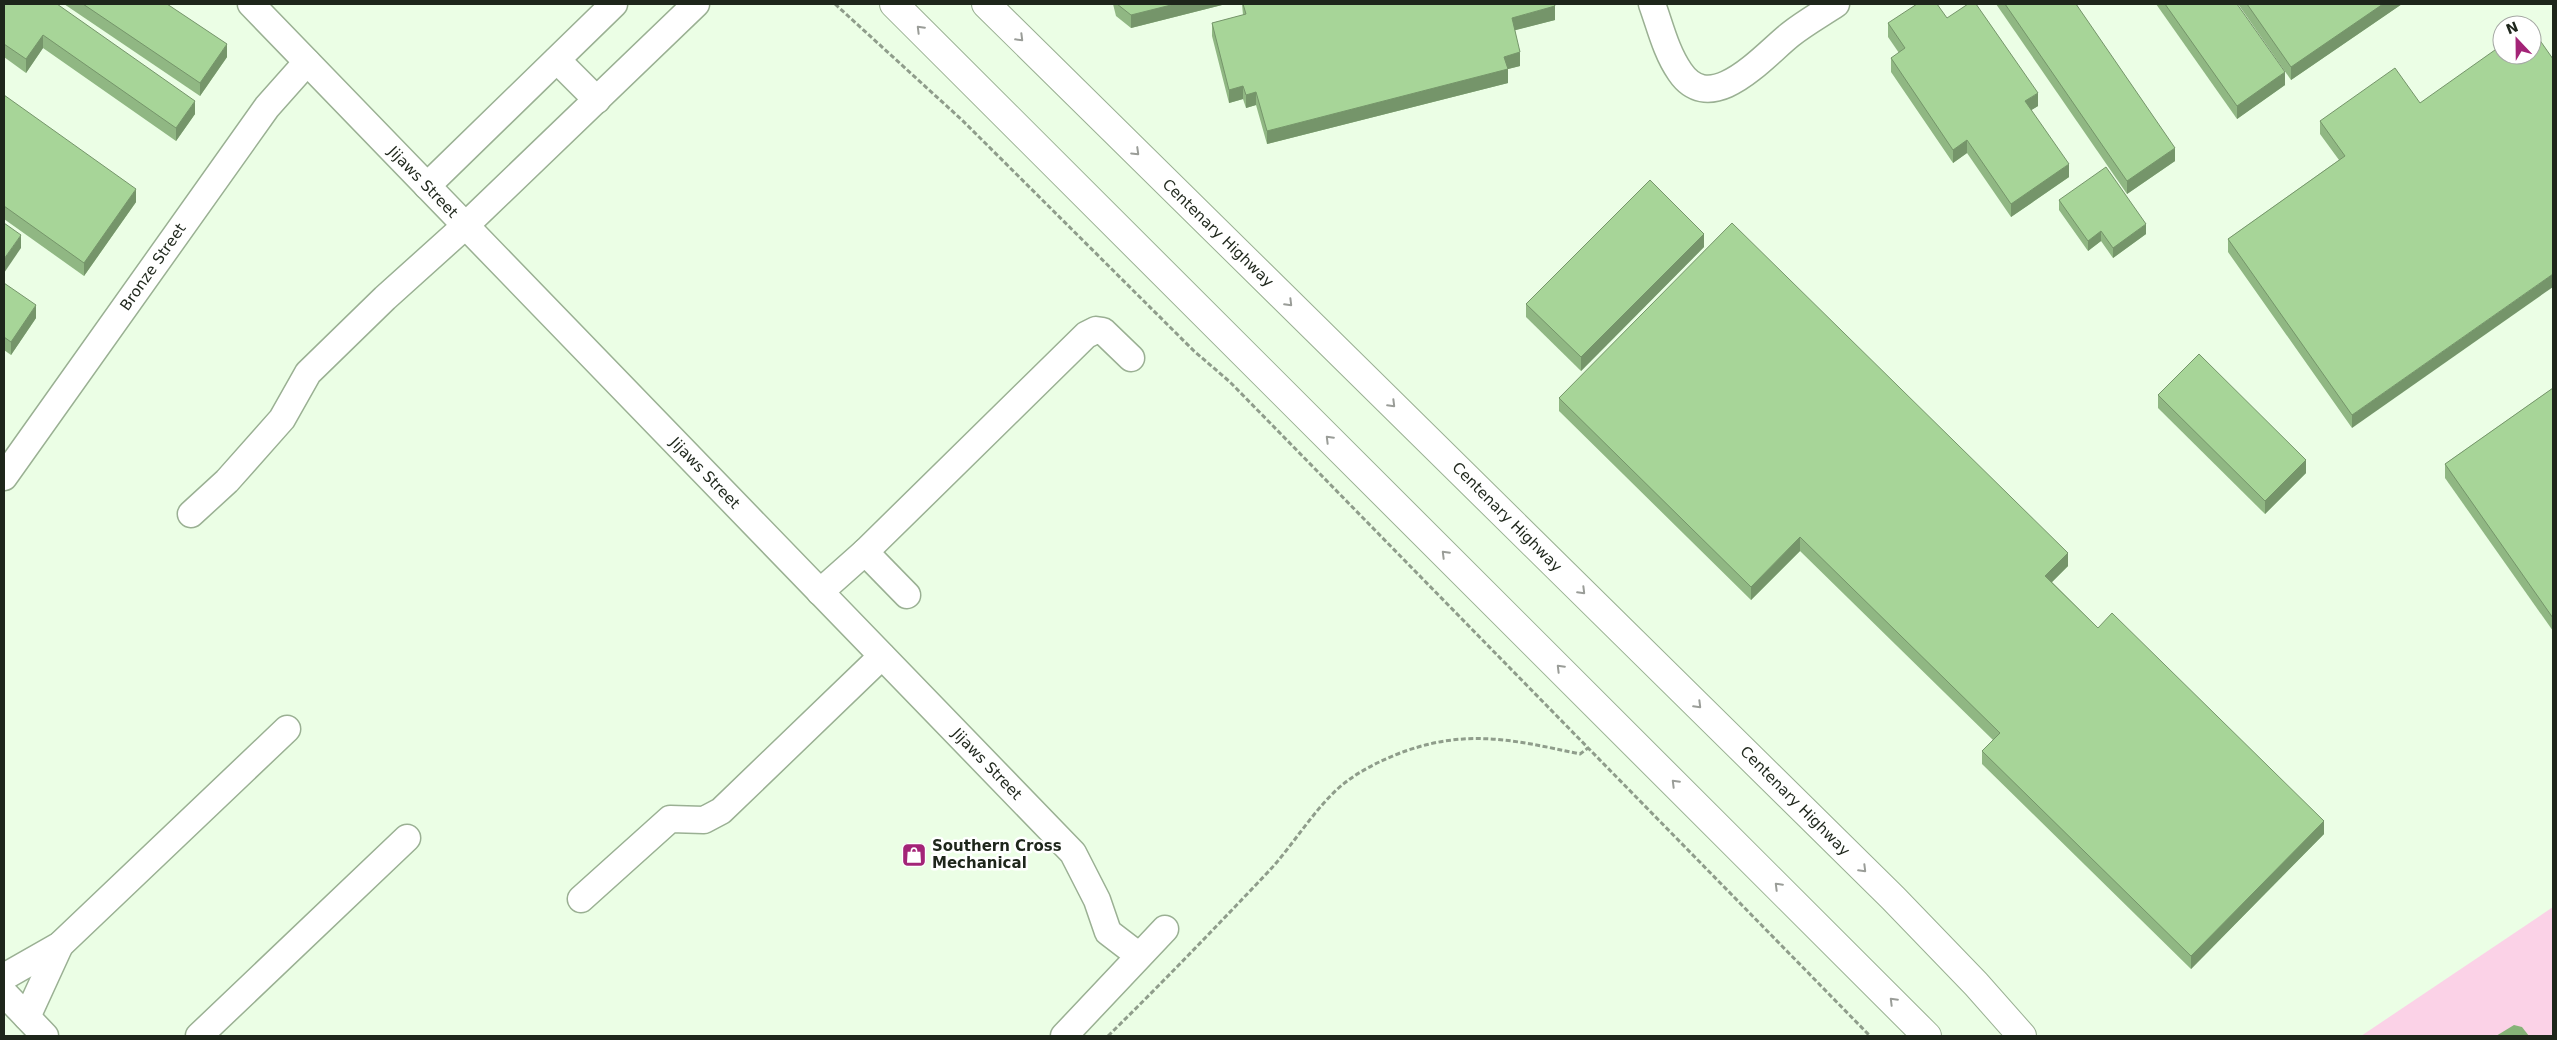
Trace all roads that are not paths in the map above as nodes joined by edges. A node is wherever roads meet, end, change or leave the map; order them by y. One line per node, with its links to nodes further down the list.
1 (251, 4): 9 (street, Jijaws Street)
2 (614, 4): 8 (street)
3 (696, 4): 10 (street)
4 (894, 4): 31 (highway, one-way to 4)
5 (986, 4): 32 (highway, Centenary Highway, one-way to 32)
6 (1652, 4): 7 (street)
7 (1836, 4)
8 (557, 60): 10 (street); 11 (street)
9 (307, 62): 11 (street, Jijaws Street); 14 (street, Bronze Street)
10 (597, 100): 12 (street)
11 (427, 186): 12 (street, Jijaws Street)
12 (466, 226): 15 (street); 17 (street, Jijaws Street)
13 (1131, 358): 16 (street)
14 (4, 476)
15 (191, 514)
16 (865, 552): 17 (street); 18 (street)
17 (820, 592): 19 (street, Jijaws Street)
18 (907, 595)
19 (882, 656): 22 (street); 25 (street, Jijaws Street)
20 (287, 729): 24 (street)
21 (406, 838): 29 (street)
22 (581, 899)
23 (1165, 928): 25 (street)
24 (60, 945): 26 (street); 28 (street)
25 (1138, 955): 30 (street)
26 (4, 977)
27 (4, 993): 28 (street)
28 (37, 1030)
29 (199, 1036)
30 (1064, 1036)
31 (1927, 1036)
32 (2022, 1036)

